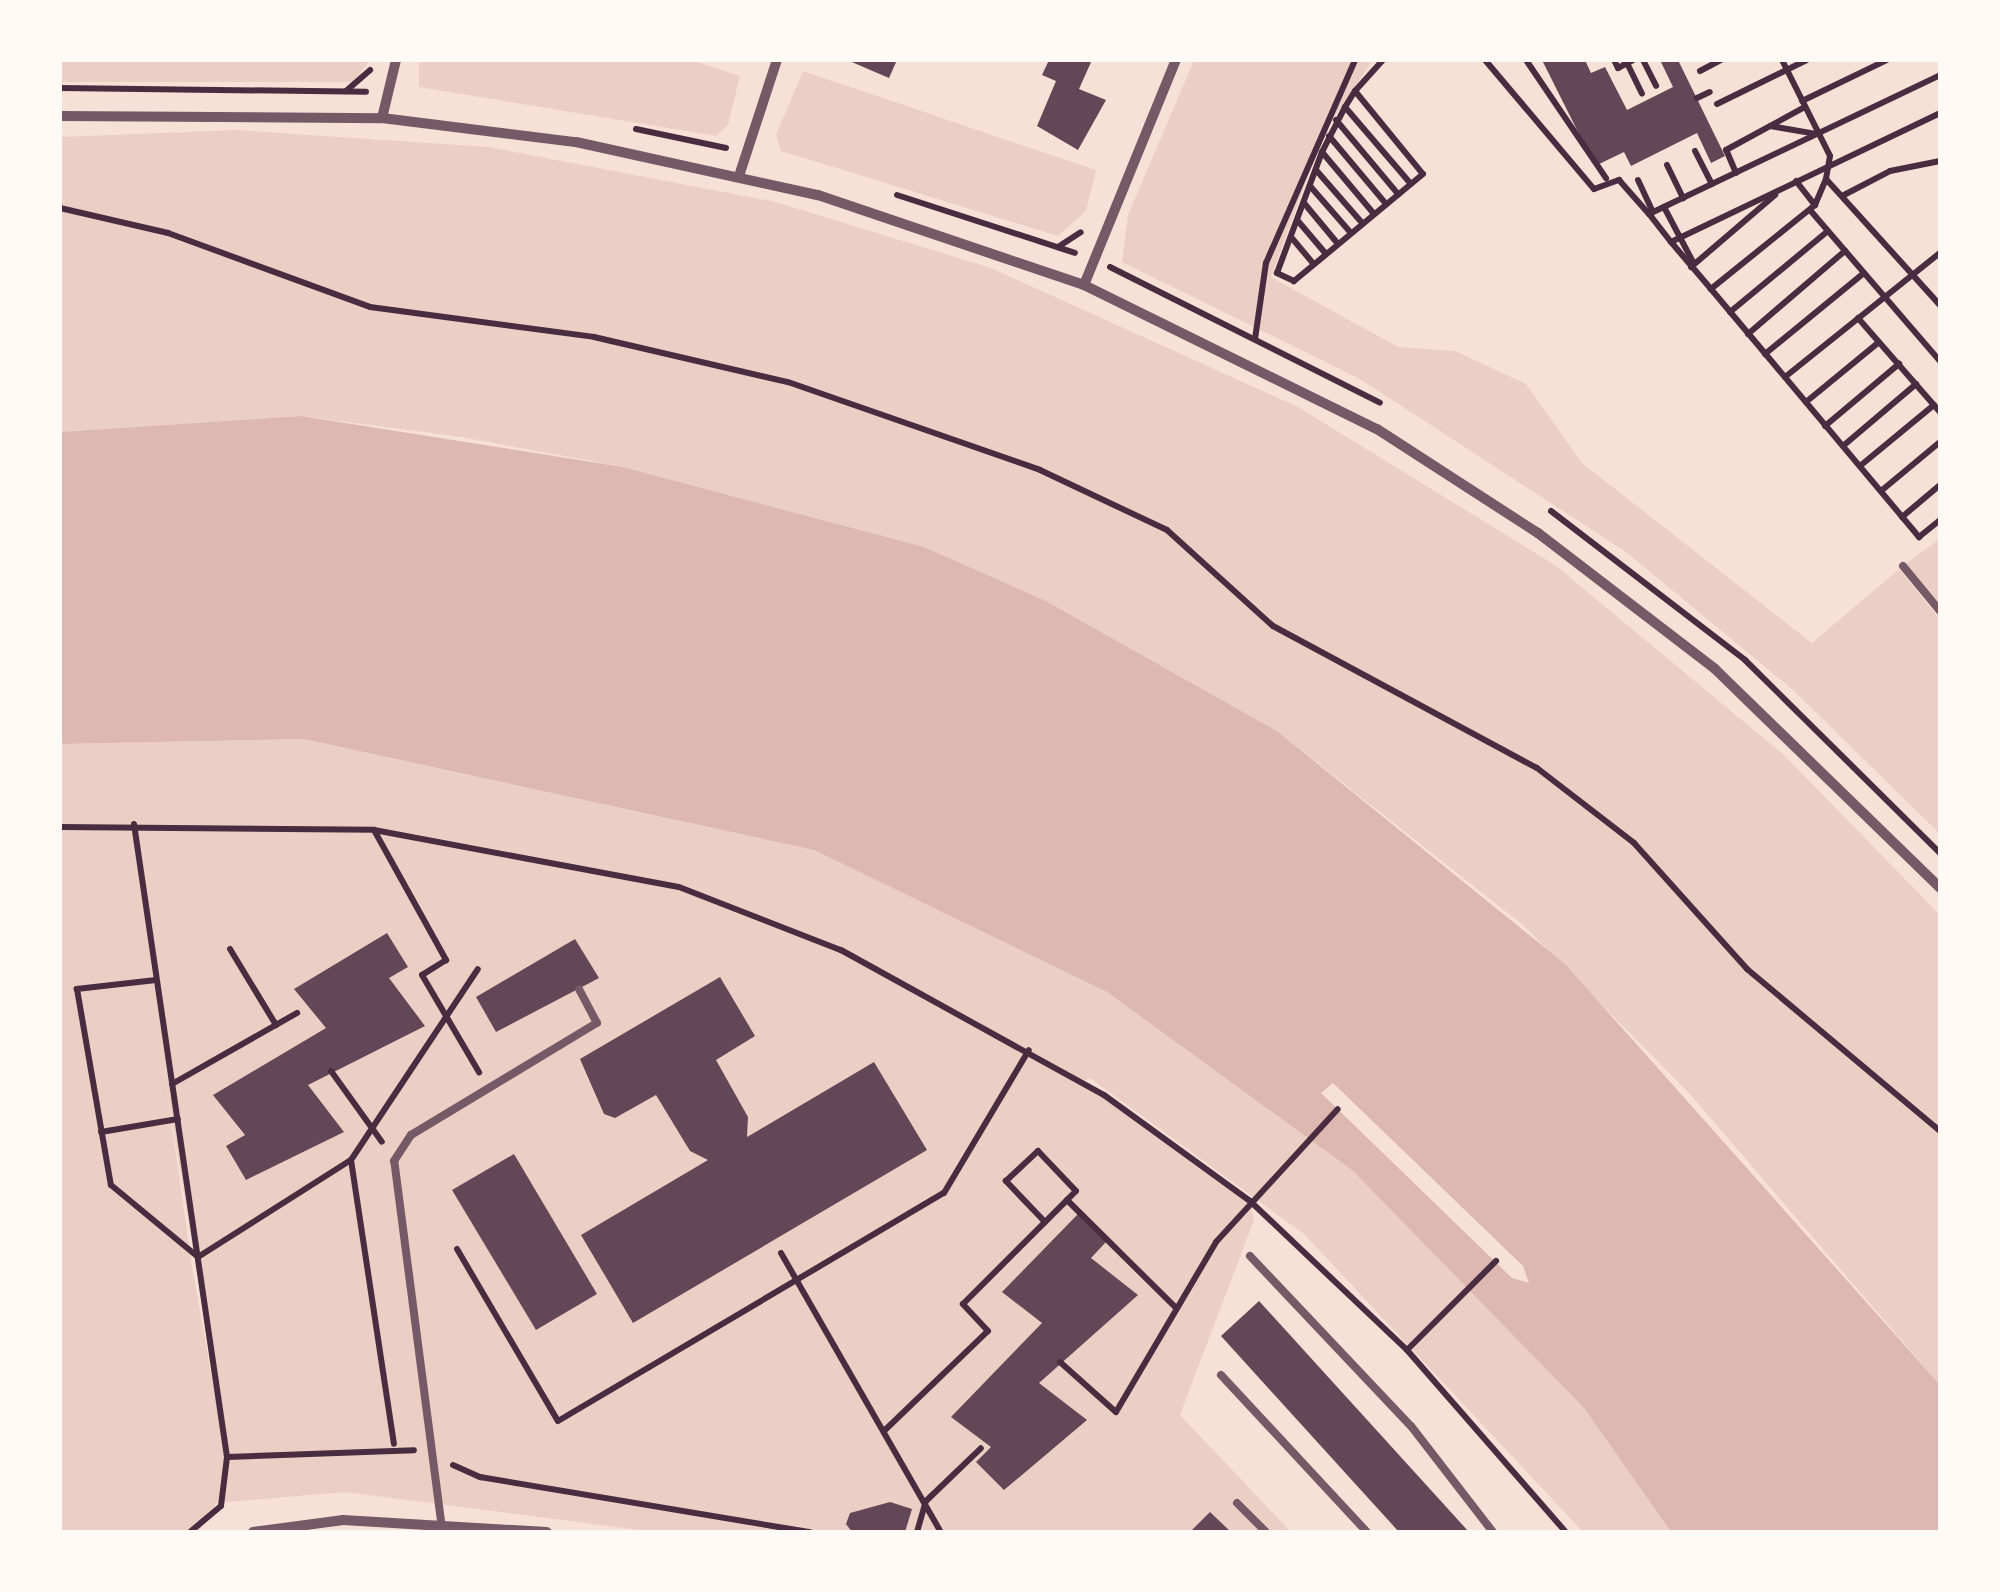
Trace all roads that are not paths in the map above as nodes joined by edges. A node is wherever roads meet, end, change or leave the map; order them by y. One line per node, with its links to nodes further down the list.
1 (396, 60): 5 (street)
2 (777, 60): 6 (street)
3 (1176, 60): 7 (street)
4 (60, 116): 5 (street)
5 (382, 118): 6 (street)
6 (739, 176): 7 (street)
7 (1084, 284): 10 (street)
8 (1903, 566): 9 (lane)
9 (1940, 611)
10 (1940, 888)
11 (579, 989): 15 (lane)
12 (1250, 1256): 20 (lane)
13 (1222, 1375): 19 (lane)
14 (1237, 1503): 18 (lane)
15 (441, 1520): 16 (street); 17 (street)
16 (253, 1532)
17 (547, 1532)
18 (1266, 1532)
19 (1367, 1532)
20 (1492, 1532)

